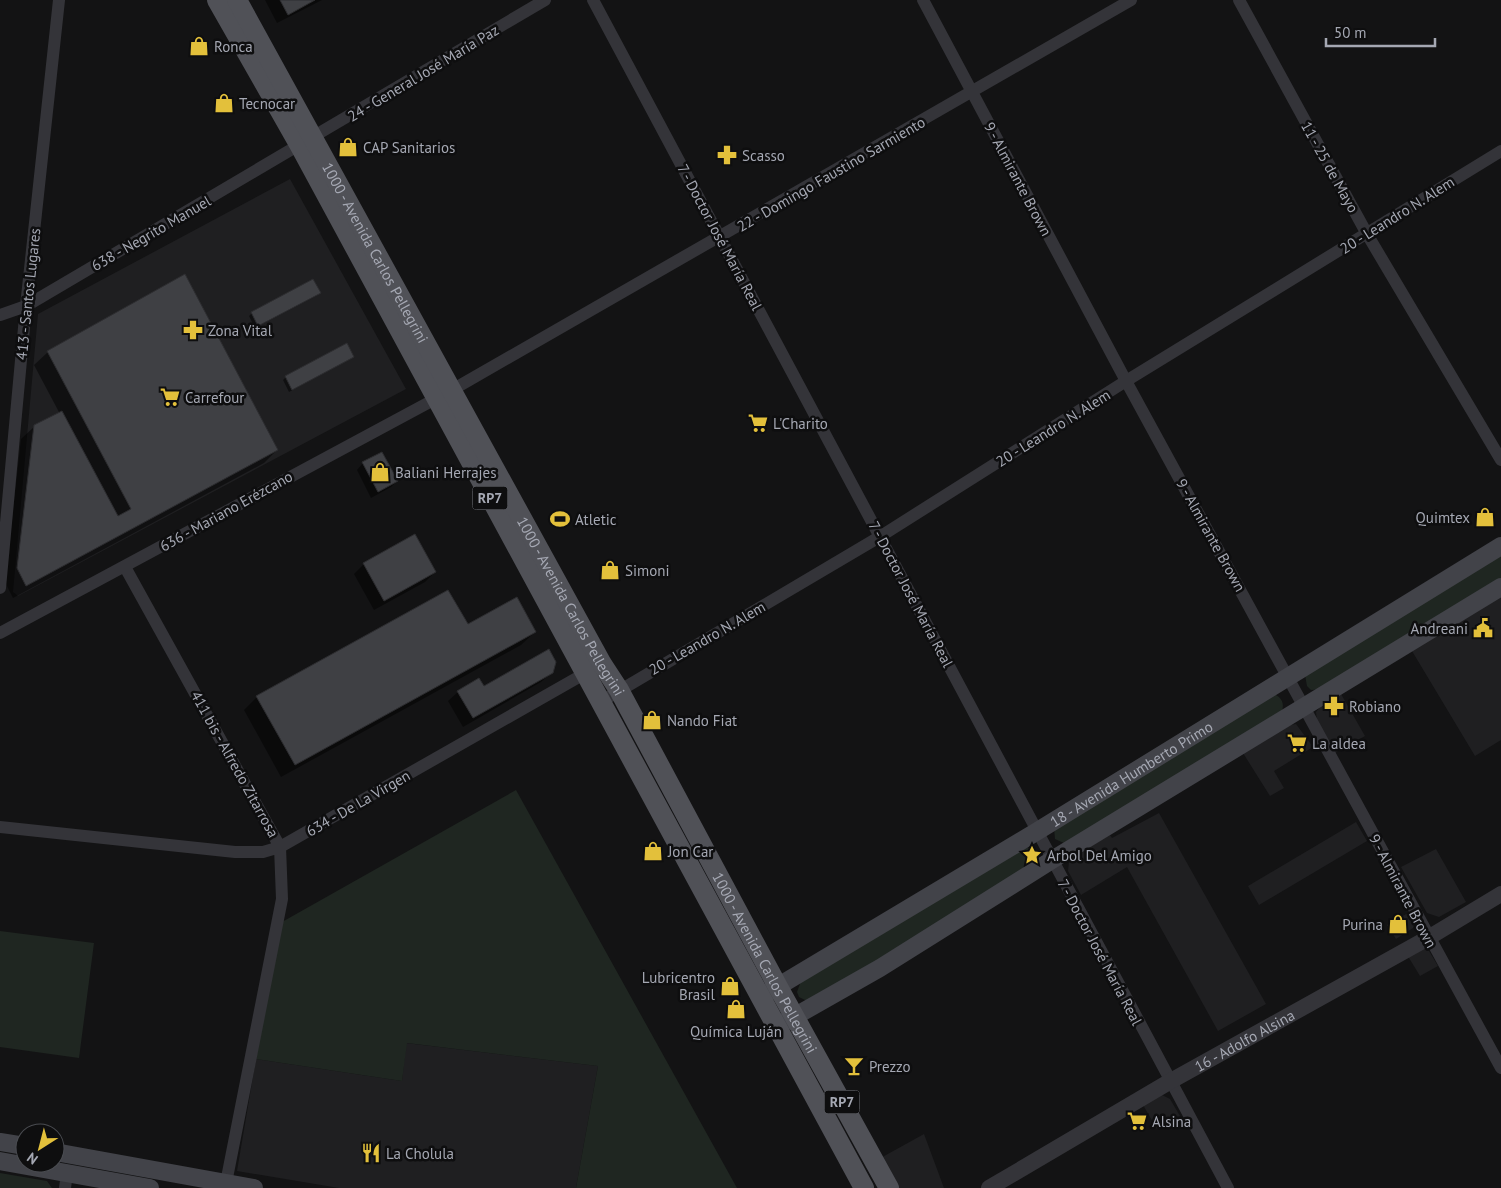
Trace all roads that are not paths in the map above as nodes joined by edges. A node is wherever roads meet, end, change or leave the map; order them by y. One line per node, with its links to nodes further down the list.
1 (59, 0): 14 (street, 413 - Santos Lugares)
2 (217, 0): 10 (main road, 1000 - Avenida Carlos Pellegrini / RP7)
3 (237, 0): 10 (main road, 1000 - Avenida Carlos Pellegrini / RP7)
4 (545, 0): 10 (street, 24 - General José María Paz)
5 (593, 0): 13 (street, 7 - Doctor José María Real)
6 (923, 0): 9 (street, 9 - Almirante Brown)
7 (1131, 0): 9 (street, 22 - Domingo Faustino Sarmiento)
8 (1239, 0): 12 (street, 11 - 25 de Mayo)
9 (972, 92): 13 (street, 22 - Domingo Faustino Sarmiento); 16 (street, 9 - Almirante Brown)
10 (307, 142): 14 (street, 638 - Negrito Manuel); 17 (main road, 1000 - Avenida Carlos Pellegrini / RP7)
11 (1501, 151): 12 (street, 20 - Leandro N. Alem)
12 (1367, 234): 16 (street, 20 - Leandro N. Alem); 18 (street, 11 - 25 de Mayo)
13 (720, 238): 17 (street, 22 - Domingo Faustino Sarmiento); 19 (street, 7 - Doctor José María Real)
14 (26, 306): 15 (street, 638 - Negrito Manuel); 23 (street, 413 - Santos Lugares)
15 (0, 315)
16 (1126, 381): 19 (street, 20 - Leandro N. Alem); 26 (street, 9 - Almirante Brown)
17 (444, 394): 21 (street, 636 - Mariano Erézcano); 25 (main road, 1000 - Avenida Carlos Pellegrini / RP7)
18 (1501, 460)
19 (881, 536): 27 (street, 20 - Leandro N. Alem); 31 (street, 7 - Doctor José María Real)
20 (1501, 546): 26 (main road, 18 - Avenida Humberto Primo)
21 (125, 567): 24 (street, 636 - Mariano Erézcano); 32 (street, 411 bis - Alfredo Zitarrosa)
22 (1501, 587): 29 (main road)
23 (0, 588)
24 (0, 633)
25 (594, 669): 27 (main road, 1000 - Avenida Carlos Pellegrini / RP7); 28 (main road, 1000 - Avenida Carlos Pellegrini / RP7); 32 (street, 634 - De La Virgen)
26 (1288, 676): 29 (street, 9 - Almirante Brown); 31 (main road, 18 - Avenida Humberto Primo)
27 (619, 690): 28 (street, 20 - Leandro N. Alem); 36 (main road, 1000 - Avenida Carlos Pellegrini / RP7)
28 (602, 701): 37 (main road, 1000 - Avenida Carlos Pellegrini / RP7)
29 (1305, 706): 33 (main road); 35 (street, 9 - Almirante Brown)
30 (0, 827): 32 (street, 634 - De La Virgen)
31 (1036, 832): 33 (street, 7 - Doctor José María Real); 36 (main road, 18 - Avenida Humberto Primo)
32 (280, 847): 47 (street, 411 bis - Alfredo Zitarrosa)
33 (1052, 860): 38 (main road); 41 (street, 7 - Doctor José María Real)
34 (1501, 894): 35 (street, 16 - Adolfo Alsina)
35 (1428, 938): 40 (street, 9 - Almirante Brown); 41 (street, 16 - Adolfo Alsina)
36 (778, 987): 37 (main road, 18 - Avenida Humberto Primo); 38 (main road, 1000 - Avenida Carlos Pellegrini / RP7)
37 (760, 998): 39 (main road, 1000 - Avenida Carlos Pellegrini / RP7)
38 (795, 1016): 39 (main road); 51 (main road, 1000 - Avenida Carlos Pellegrini / RP7)
39 (776, 1026): 50 (main road, 1000 - Avenida Carlos Pellegrini / RP7)
40 (1501, 1068)
41 (1169, 1082): 52 (street, 16 - Adolfo Alsina); 53 (street, 7 - Doctor José María Real)
42 (0, 1142): 43 (main road)
43 (15, 1144)
44 (65, 1154): 47 (main road)
45 (0, 1161): 46 (main road)
46 (66, 1180): 48 (main road)
47 (226, 1186): 49 (main road)
48 (150, 1188)
49 (254, 1188)
50 (864, 1188)
51 (889, 1188)
52 (989, 1188)
53 (1228, 1188)

